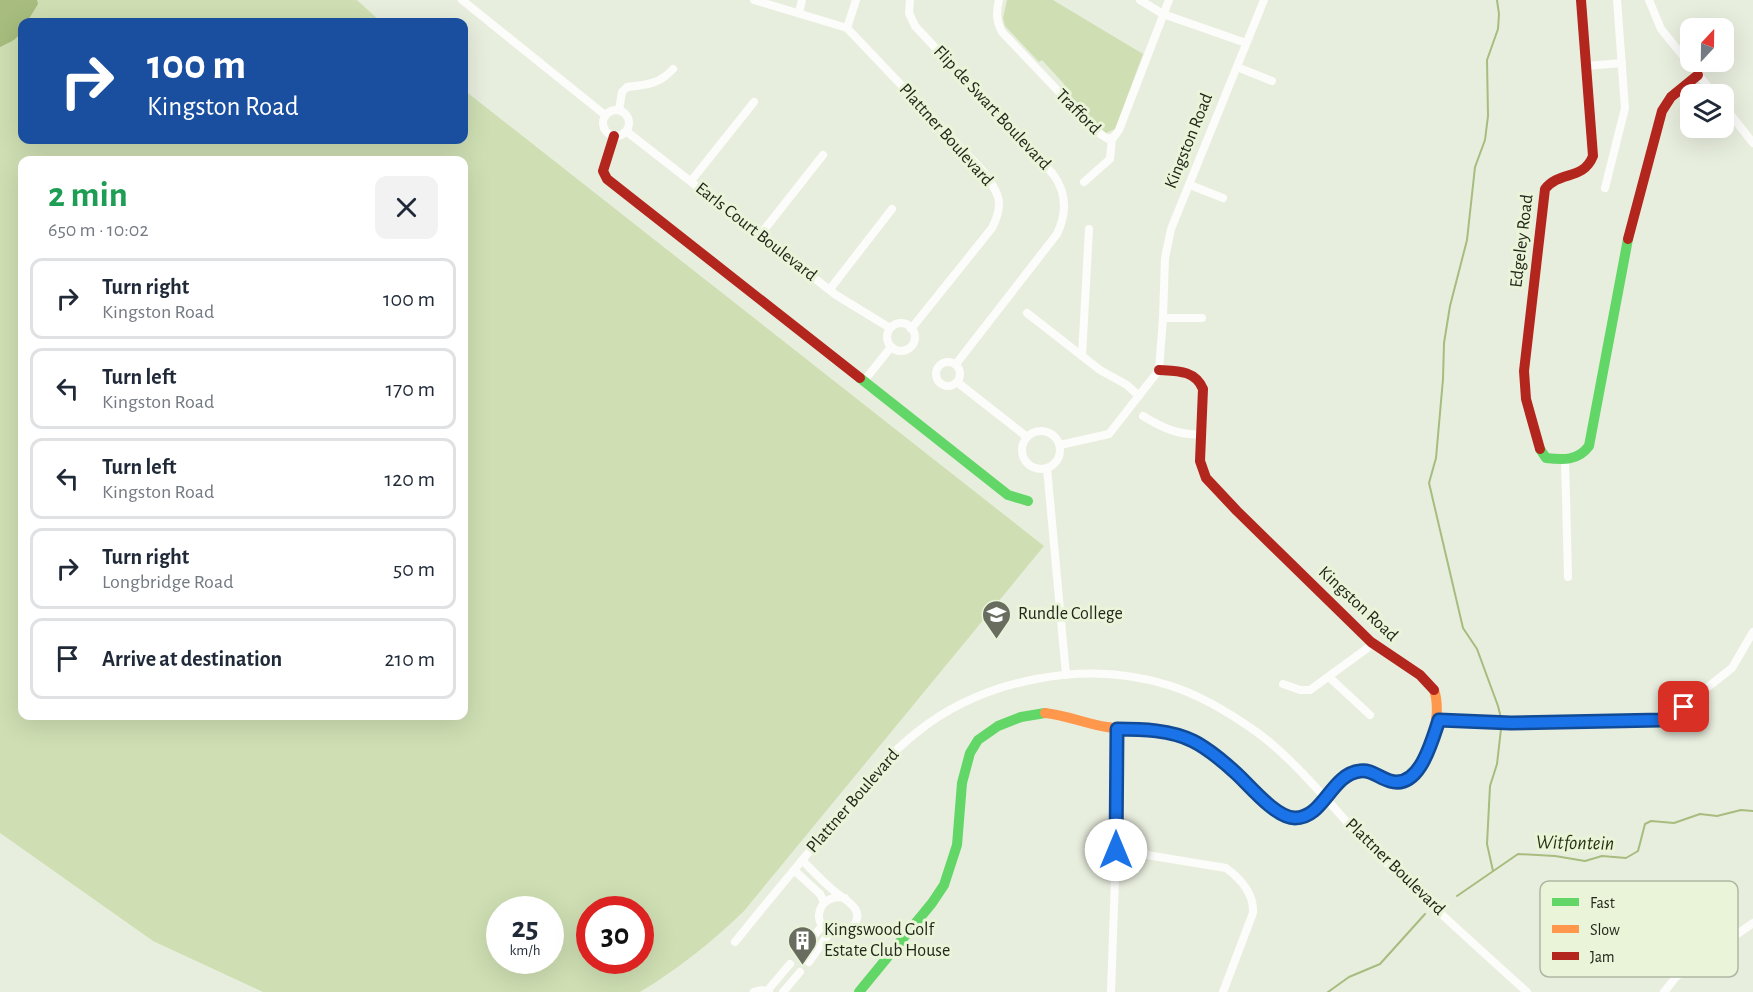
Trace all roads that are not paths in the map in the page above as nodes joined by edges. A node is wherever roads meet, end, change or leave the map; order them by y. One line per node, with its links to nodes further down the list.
1 (462, 0): 26 (street)
2 (754, 0): 13 (street, Plattner Boulevard)
3 (802, 0): 13 (street)
4 (856, 0): 15 (street)
5 (910, 0): 49 (street, Flip de Swart Boulevard)
6 (999, 0): 30 (street, Trafford)
7 (1140, 0): 14 (street)
8 (1169, 0): 14 (street, Trafford)
9 (1264, 0): 16 (street, Kingston Road)
10 (1581, 0): 18 (street, Edgeley Road)
11 (1617, 0): 17 (street)
12 (1649, 0): 21 (street)
13 (799, 13): 15 (street, Plattner Boulevard)
14 (1163, 14): 16 (street); 30 (street, Trafford)
15 (847, 28): 46 (street, Plattner Boulevard)
16 (1245, 43): 19 (street, Kingston Road)
17 (1622, 63): 18 (street); 36 (street)
18 (1586, 66): 58 (street, Edgeley Road)
19 (1237, 67): 22 (street); 35 (street, Kingston Road)
20 (673, 69): 25 (street)
21 (1698, 75): 23 (street); 58 (street)
22 (1272, 81)
23 (1706, 84)
24 (754, 102): 33 (street)
25 (619, 110): 26 (street); 28 (street)
26 (605, 115): 29 (street)
27 (1734, 119): 31 (street)
28 (626, 131): 29 (street); 33 (street, Earls Court Boulevard)
29 (614, 136): 51 (street)
30 (1112, 138): 34 (street)
31 (1753, 143)
32 (823, 155): 40 (street)
33 (691, 181): 40 (street, Earls Court Boulevard)
34 (1084, 182)
35 (1190, 184): 37 (street); 43 (street, Kingston Road)
36 (1605, 188)
37 (1223, 198)
38 (892, 209): 41 (street)
39 (1089, 229): 48 (street)
40 (760, 235): 41 (street, Earls Court Boulevard)
41 (830, 290): 45 (street, Earls Court Boulevard)
42 (1027, 313): 48 (street)
43 (1163, 318): 44 (street); 50 (street, Kingston Road)
44 (1202, 318)
45 (890, 328): 46 (street); 47 (street)
46 (911, 328): 47 (street)
47 (891, 347): 51 (street)
48 (1082, 356): 53 (street)
49 (956, 364): 52 (street); 52 (street)
50 (1159, 370): 53 (street); 55 (street, Kingston Road)
51 (864, 381): 60 (street)
52 (957, 382): 56 (street)
53 (1139, 396): 57 (street)
54 (1143, 416): 55 (street)
55 (1201, 434): 63 (street, Kingston Road)
56 (1027, 437): 57 (street); 59 (street)
57 (1060, 445): 59 (street)
58 (1565, 459): 61 (street)
59 (1047, 468): 64 (street)
60 (1028, 501)
61 (1568, 577)
62 (1753, 632): 68 (street)
63 (1373, 644): 65 (street); 68 (street, Kingston Road)
64 (1066, 675): 71 (street, Plattner Boulevard); 95 (street, Plattner Boulevard)
65 (1329, 677): 66 (street); 67 (street)
66 (1283, 684)
67 (1370, 715)
68 (1439, 720): 69 (street)
69 (1117, 729): 70 (street); 92 (street)
70 (1116, 850): 93 (street); 94 (street)
71 (802, 861): 72 (street, Plattner Boulevard); 73 (street)
72 (794, 870): 74 (street); 79 (street, Plattner Boulevard)
73 (845, 898): 74 (street); 77 (street)
74 (825, 902): 76 (street)
75 (1753, 923): 78 (street)
76 (822, 926): 77 (street); 80 (street)
77 (830, 932): 81 (street)
78 (1738, 934)
79 (735, 942)
80 (808, 944): 81 (street); 82 (street)
81 (817, 951): 83 (street)
82 (799, 954)
83 (808, 962)
84 (790, 964): 86 (street)
85 (800, 972): 88 (street)
86 (780, 976): 88 (street); 90 (street)
87 (1676, 977): 96 (street)
88 (790, 984): 91 (street)
89 (754, 992): 90 (street)
90 (768, 992)
91 (783, 992)
92 (859, 992)
93 (1111, 992)
94 (1222, 992)
95 (1527, 992)
96 (1664, 992)

